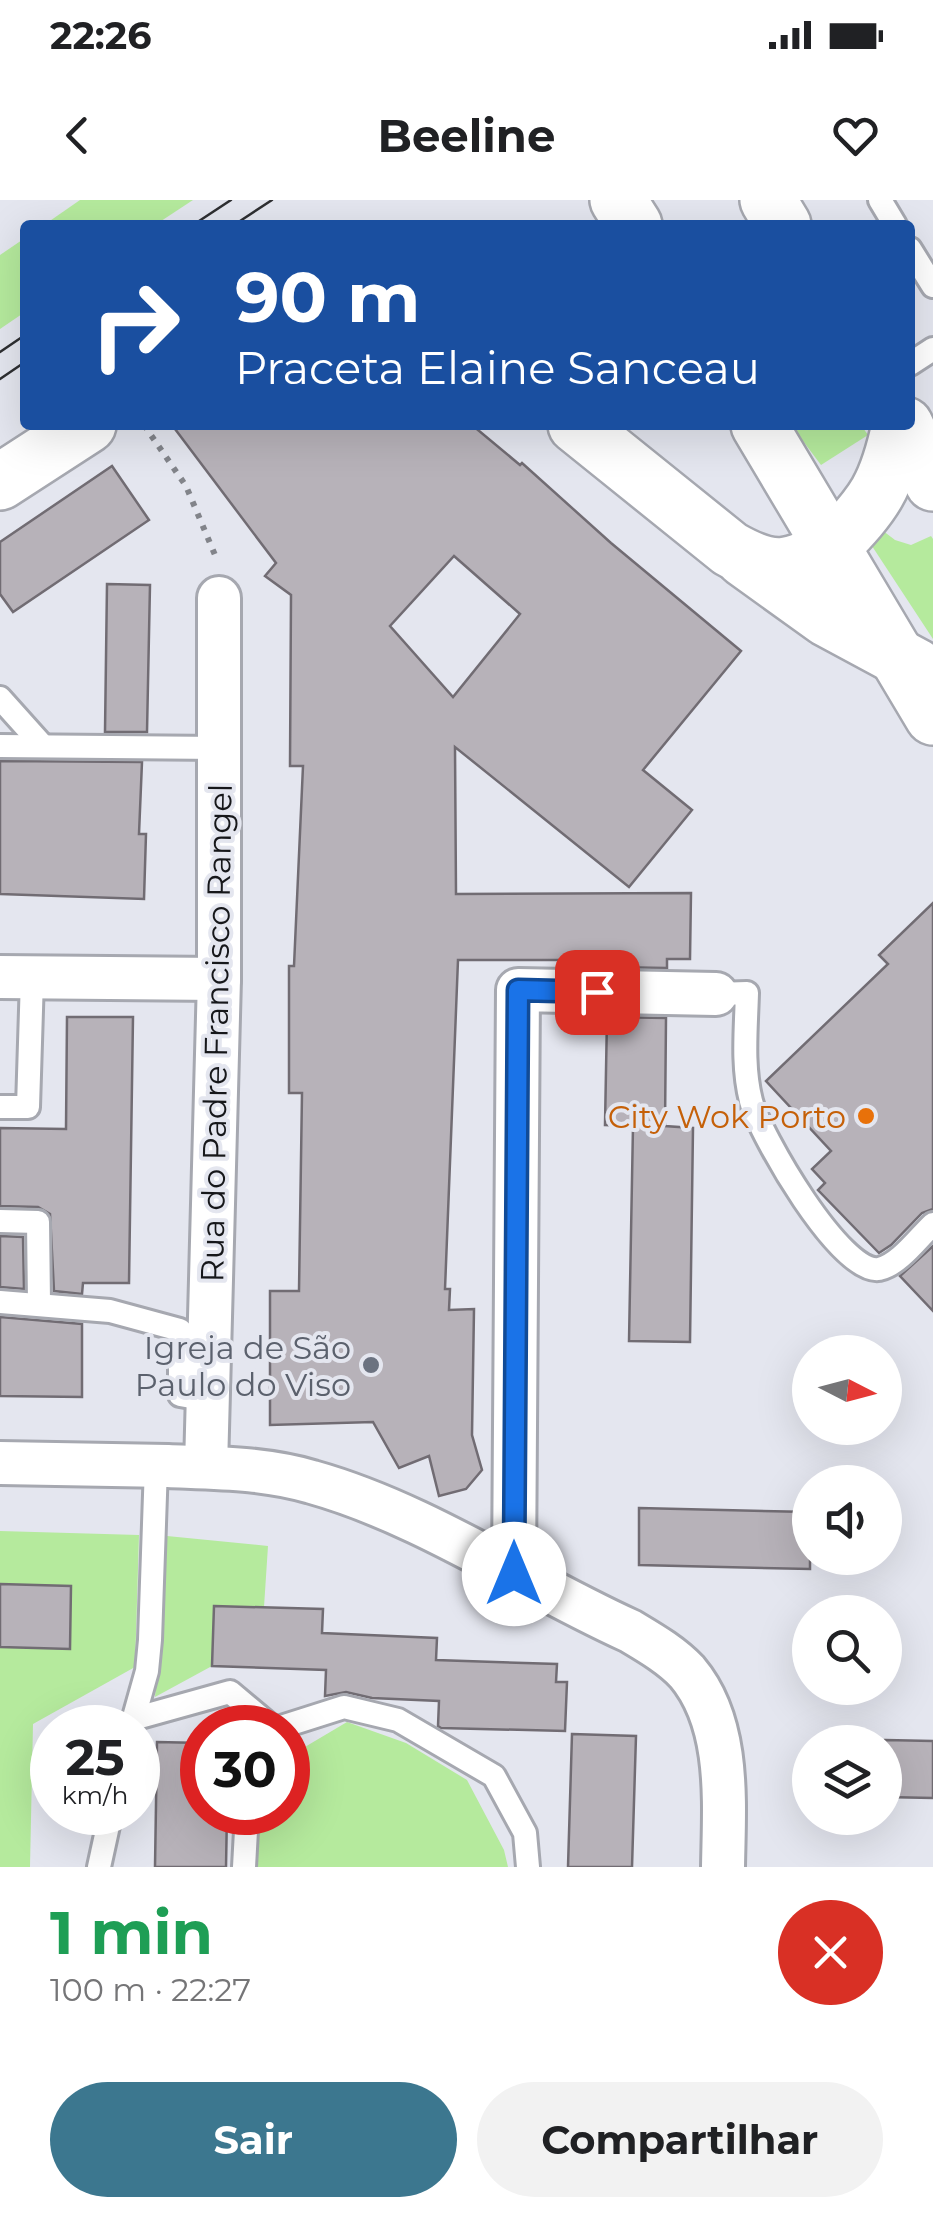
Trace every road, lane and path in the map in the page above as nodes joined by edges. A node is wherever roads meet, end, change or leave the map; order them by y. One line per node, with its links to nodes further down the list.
1 (915, 257): 2 (lane)
2 (933, 286)
3 (80, 430): 9 (main road)
4 (147, 430): 13 (path)
5 (582, 430): 12 (main road)
6 (762, 430): 11 (main road)
7 (901, 430): 11 (main road)
8 (905, 430): 10 (main road)
9 (0, 482)
10 (933, 483)
11 (832, 547): 12 (main road); 14 (main road)
12 (730, 548): 14 (main road)
13 (218, 598): 19 (street, Rua do Padre Francisco Rangel)
14 (916, 667): 16 (main road)
15 (0, 698): 18 (lane)
16 (933, 716)
17 (0, 746): 18 (lane)
18 (43, 746): 19 (lane)
19 (221, 748): 21 (street, Rua do Padre Francisco Rangel)
20 (16, 977): 21 (street); 23 (lane)
21 (219, 978): 28 (street, Rua do Padre Francisco Rangel)
22 (716, 994): 25 (lane); 32 (street)
23 (0, 1107)
24 (0, 1222): 27 (lane)
25 (933, 1224)
26 (0, 1302): 27 (lane)
27 (38, 1302): 28 (lane)
28 (208, 1400): 31 (street, Rua do Padre Francisco Rangel)
29 (0, 1463): 30 (street)
30 (156, 1466): 31 (street); 33 (lane)
31 (206, 1467): 32 (street)
32 (514, 1574): 42 (street)
33 (137, 1705)
34 (189, 1705): 35 (lane)
35 (247, 1705)
36 (310, 1718): 41 (lane)
37 (106, 1835): 39 (lane)
38 (246, 1835): 40 (lane)
39 (99, 1867)
40 (244, 1867)
41 (528, 1867)
42 (722, 1867)

